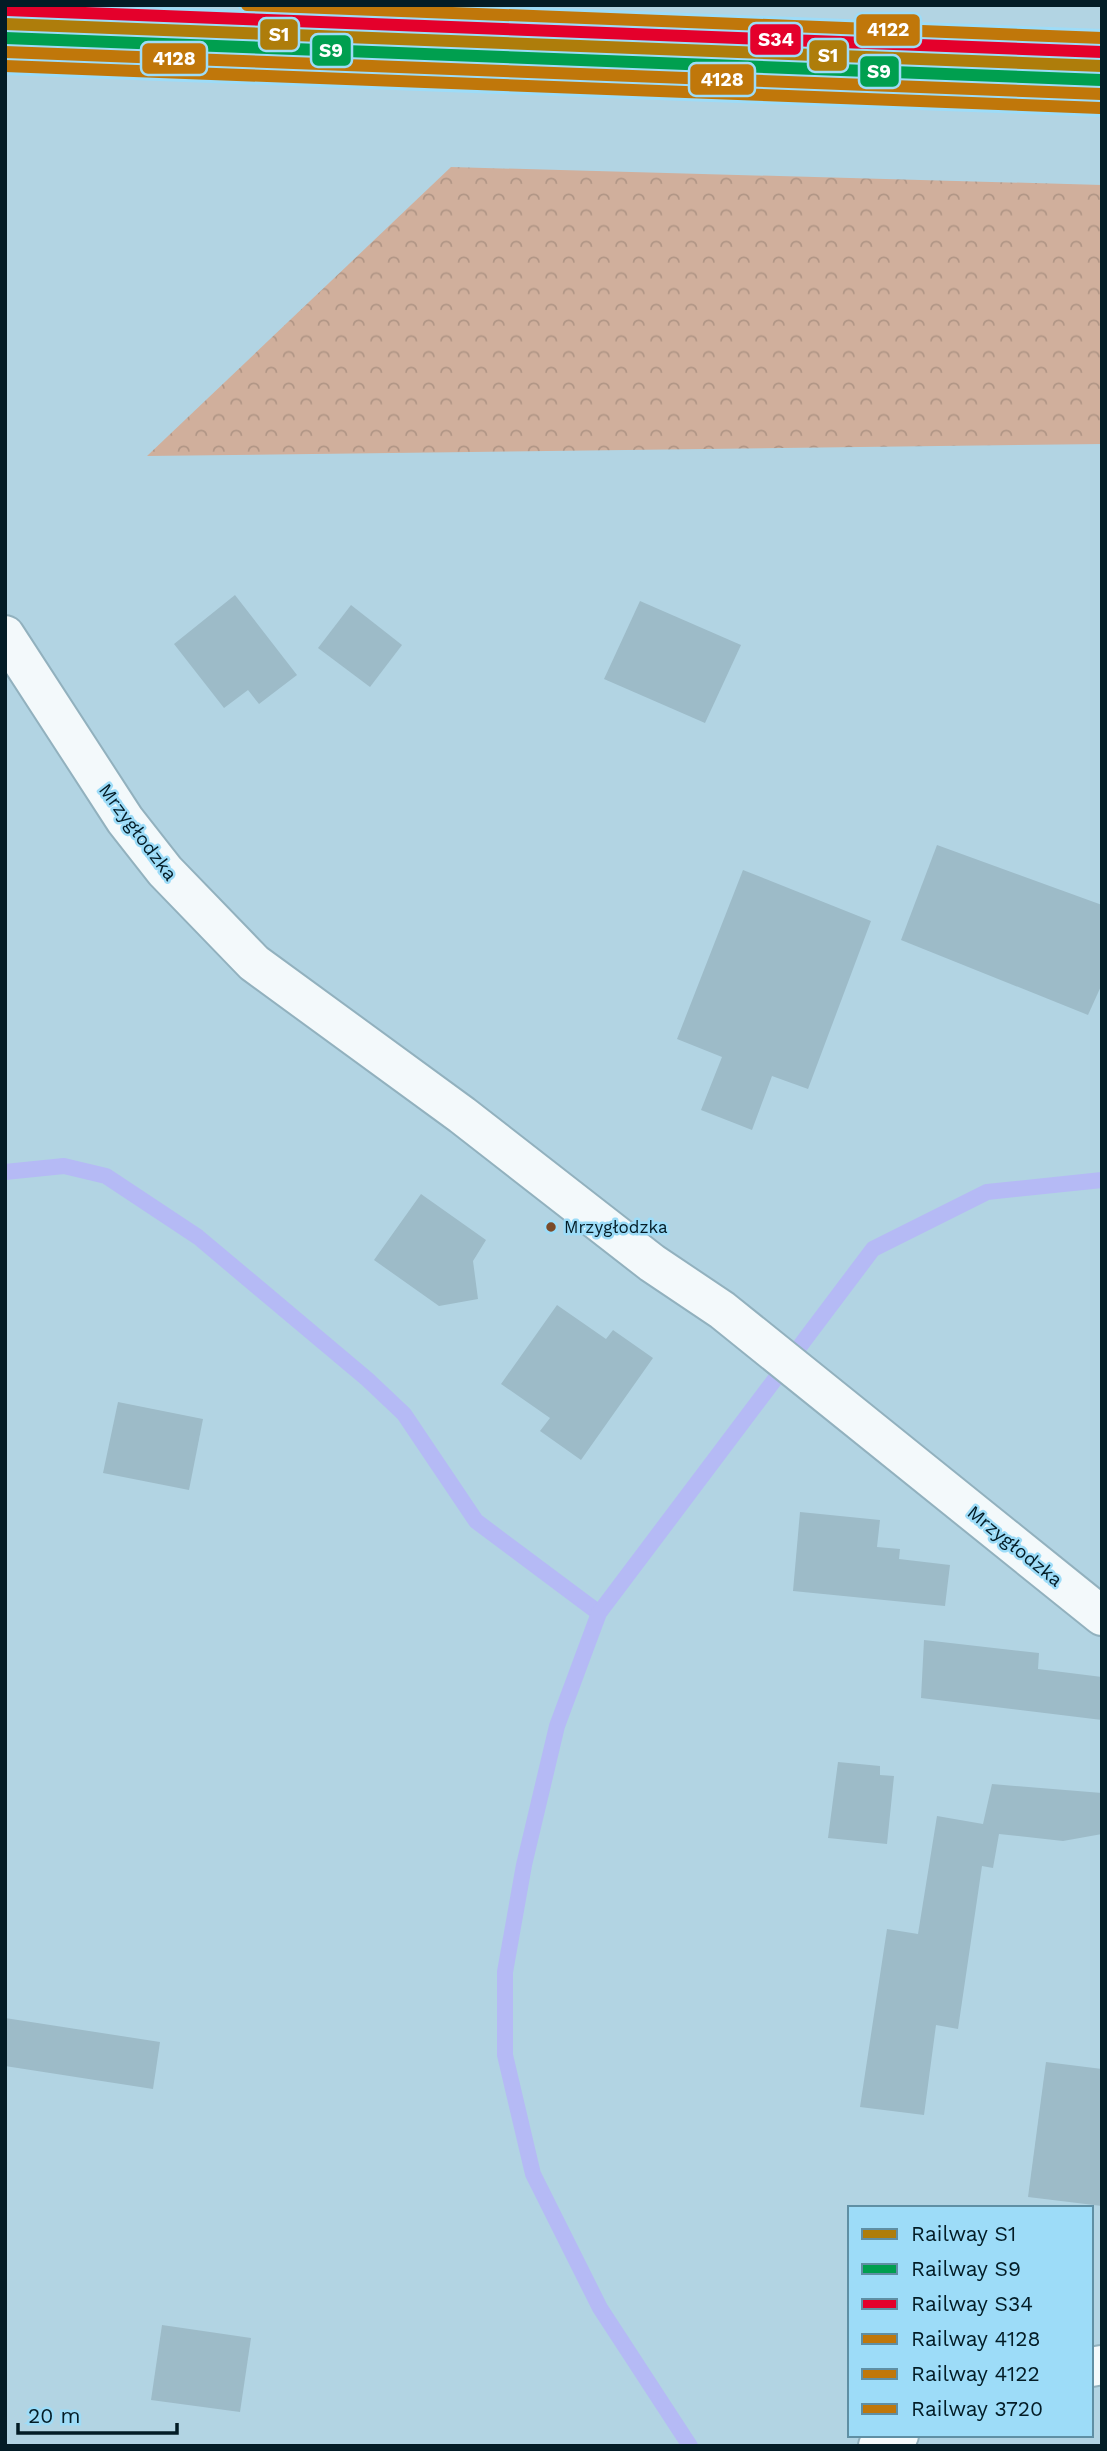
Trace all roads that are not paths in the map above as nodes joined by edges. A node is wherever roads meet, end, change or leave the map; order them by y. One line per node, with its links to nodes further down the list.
1 (5, 635): 2 (street, Mrzygłodzka)
2 (1102, 1616)
3 (895, 2437): 4 (street)
4 (878, 2446)

